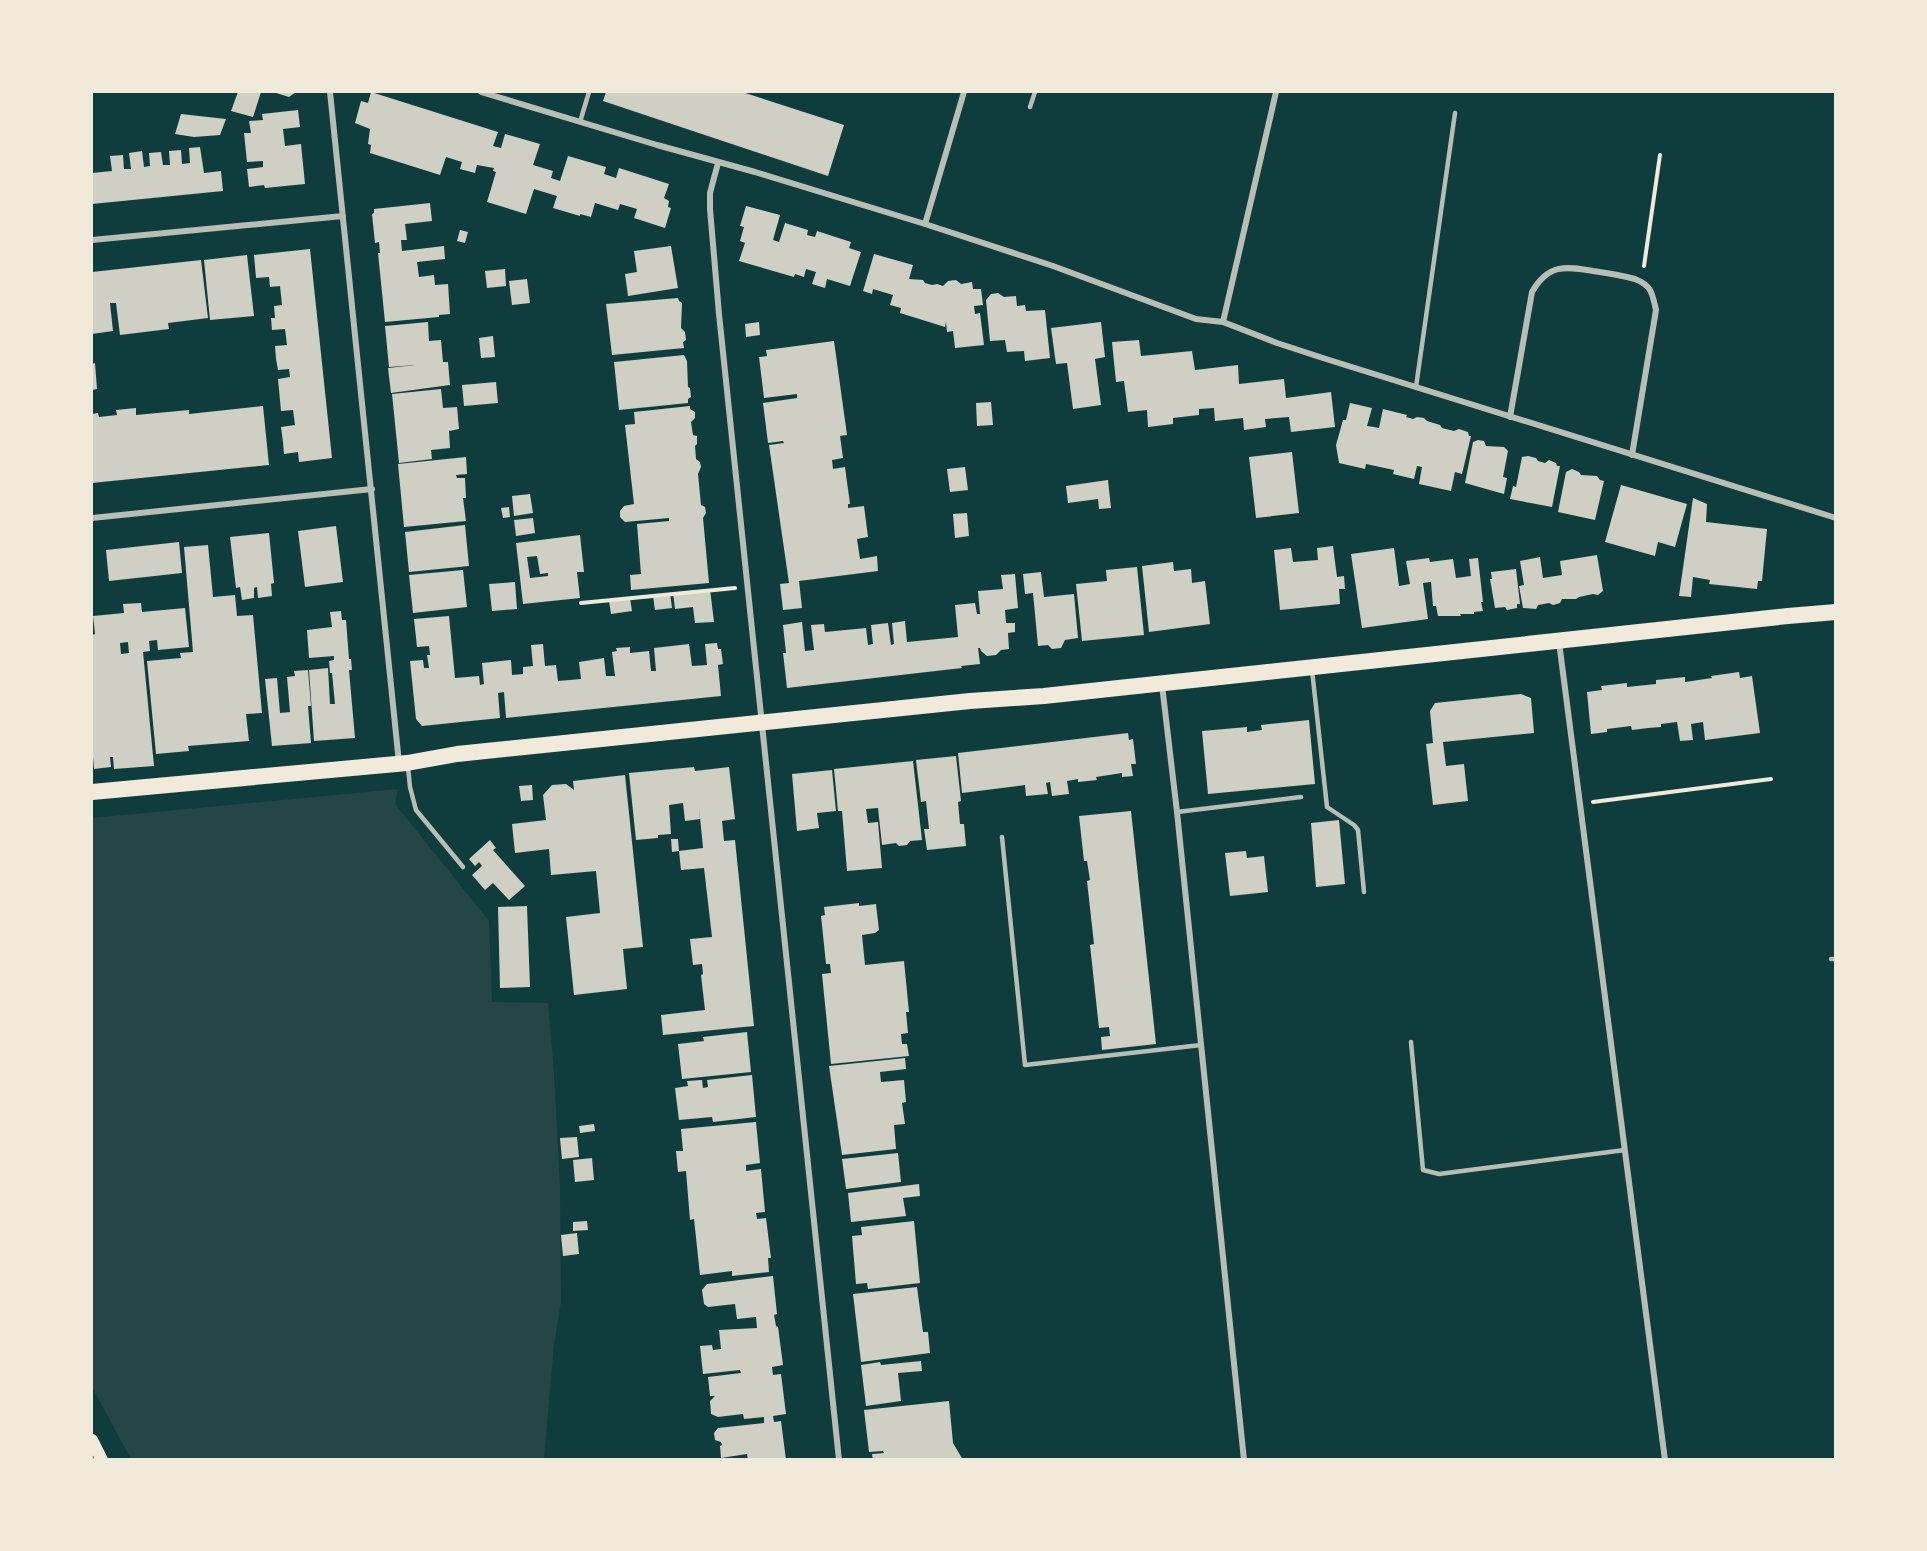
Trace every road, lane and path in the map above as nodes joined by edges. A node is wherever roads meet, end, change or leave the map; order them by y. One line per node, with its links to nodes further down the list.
1 (330, 92): 12 (street)
2 (481, 92): 9 (street)
3 (589, 92): 9 (lane)
4 (964, 92): 13 (street)
5 (1035, 92): 7 (lane)
6 (1276, 92): 16 (street)
7 (1030, 107)
8 (1455, 113): 17 (lane)
9 (580, 122): 11 (street)
10 (1660, 155): 15 (path)
11 (718, 163): 13 (street); 23 (street)
12 (343, 216): 14 (street); 20 (street)
13 (925, 224): 16 (street)
14 (92, 240)
15 (1640, 281): 18 (street); 19 (street)
16 (1223, 322): 17 (street)
17 (1416, 387): 18 (street)
18 (1510, 417): 19 (street)
19 (1632, 455): 22 (street)
20 (372, 489): 21 (street); 30 (street)
21 (92, 518)
22 (1836, 518)
23 (747, 588): 24 (path); 29 (street)
24 (581, 603)
25 (1836, 612): 26 (highway)
26 (1559, 642): 27 (highway); 34 (street)
27 (1311, 668): 28 (highway); 38 (lane)
28 (1162, 683): 29 (highway); 35 (street)
29 (762, 723): 30 (highway); 44 (street)
30 (403, 763): 32 (highway); 37 (lane)
31 (1771, 779): 34 (path)
32 (92, 792)
33 (1301, 797): 35 (lane)
34 (1580, 805): 41 (street)
35 (1177, 812): 40 (street)
36 (1002, 837): 40 (lane)
37 (463, 867)
38 (1364, 892)
39 (1411, 1042): 41 (lane)
40 (1201, 1045): 45 (street)
41 (1625, 1150): 46 (street)
42 (92, 1440): 43 (main road)
43 (102, 1460)
44 (839, 1460)
45 (1244, 1460)
46 (1665, 1460)

